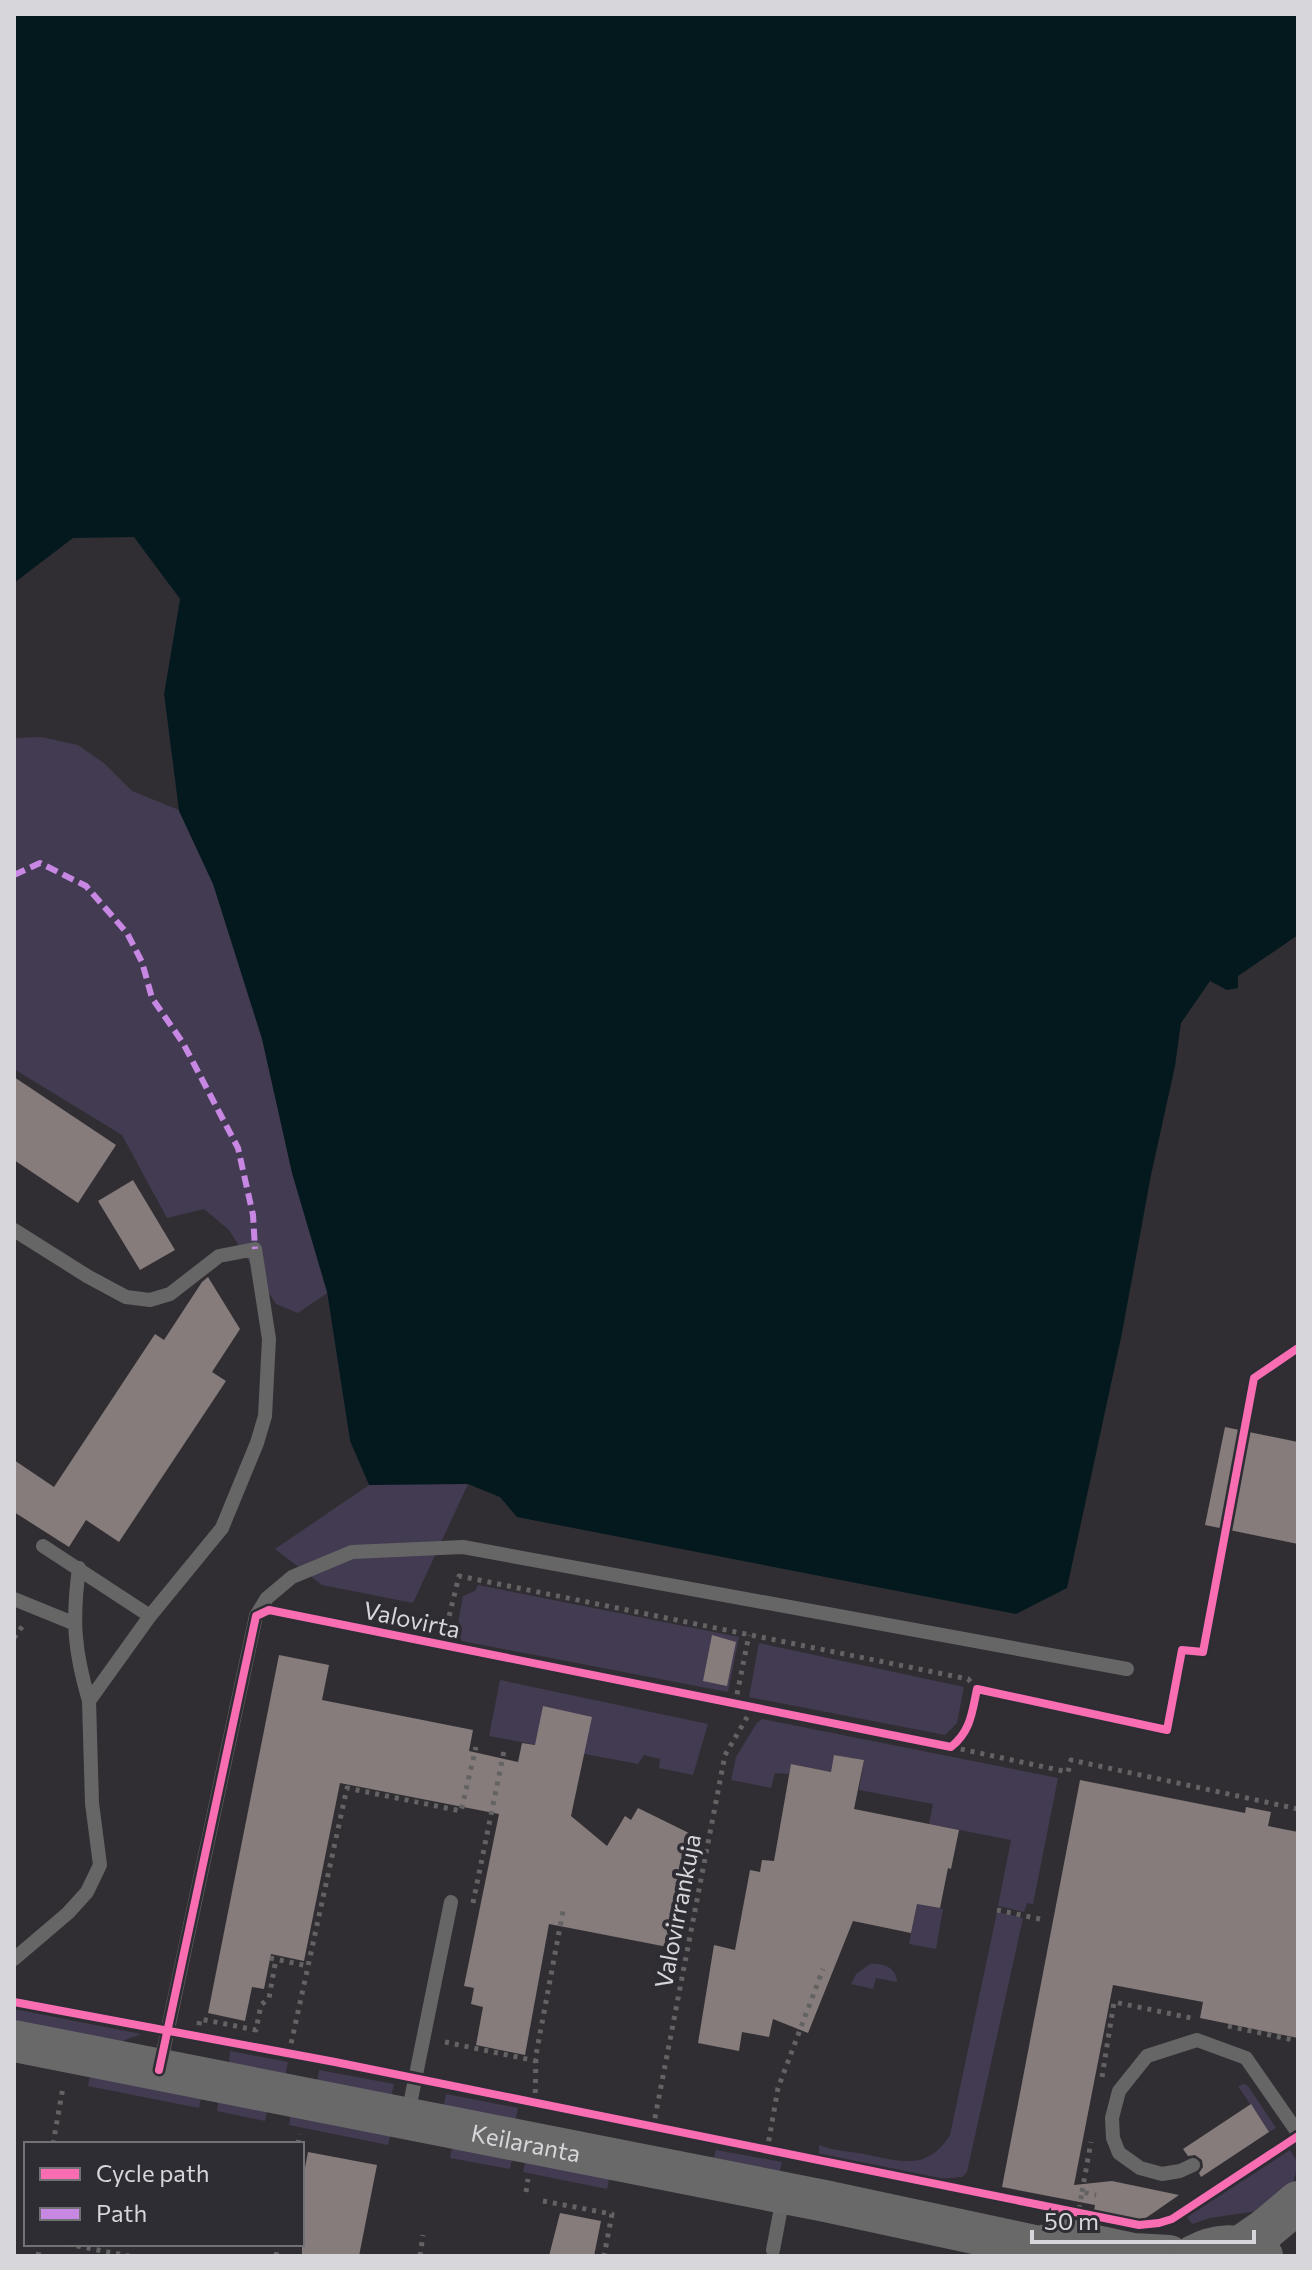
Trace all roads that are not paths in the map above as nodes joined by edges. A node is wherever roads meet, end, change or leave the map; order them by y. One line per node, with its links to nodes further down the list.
1 (14, 1230): 5 (lane)
2 (43, 1546): 3 (lane)
3 (79, 1568): 5 (lane); 6 (lane)
4 (14, 1599): 6 (lane)
5 (150, 1616): 8 (lane)
6 (73, 1623): 8 (lane)
7 (1127, 1669): 12 (lane)
8 (89, 1701): 10 (lane)
9 (451, 1902): 13 (lane)
10 (14, 1959)
11 (14, 2041): 12 (street, Keilaranta)
12 (159, 2070): 13 (street, Keilaranta)
13 (407, 2118): 16 (street, Keilaranta)
14 (1298, 2133): 15 (lane)
15 (1193, 2165)
16 (781, 2173): 18 (lane); 19 (street, Keilaranta)
17 (1298, 2202): 20 (street)
18 (773, 2250)
19 (1044, 2251): 21 (street, Keilaranta)
20 (1251, 2252): 22 (street)
21 (1169, 2256)
22 (1194, 2256)

